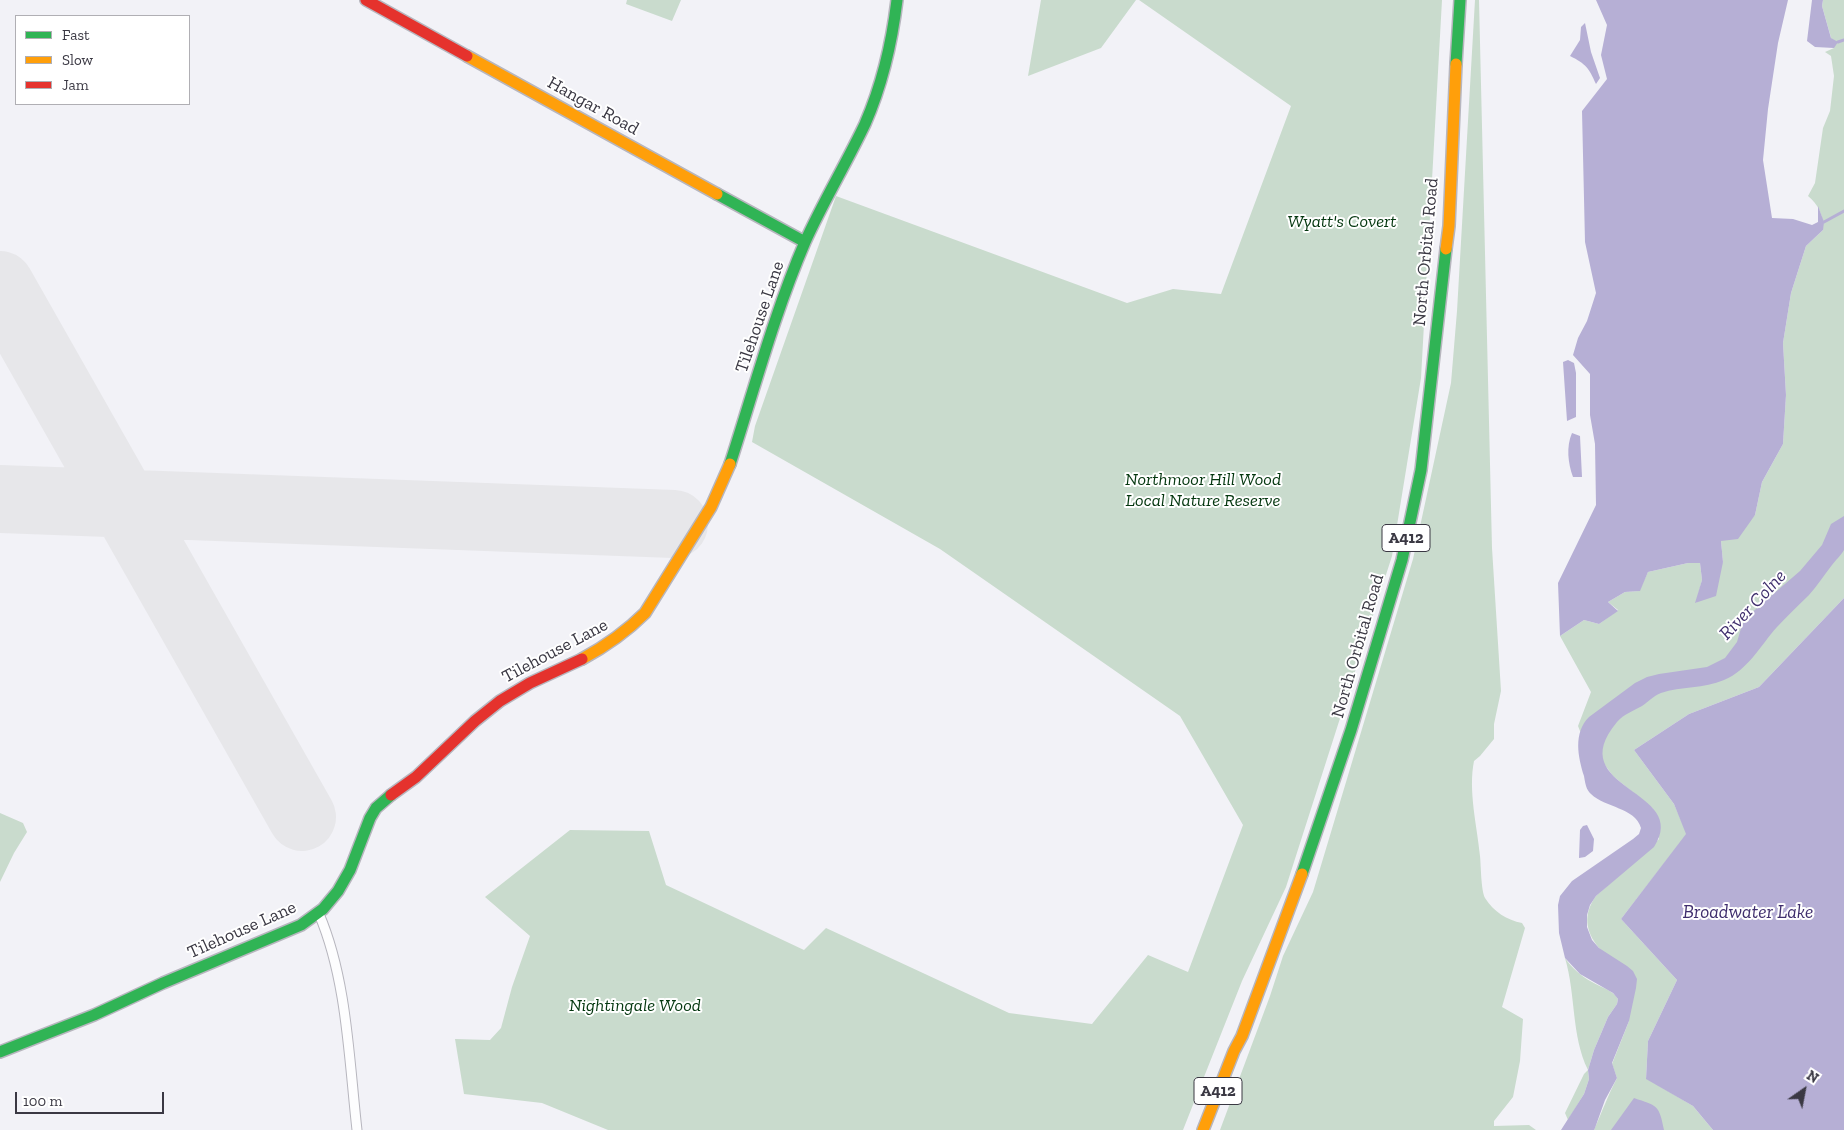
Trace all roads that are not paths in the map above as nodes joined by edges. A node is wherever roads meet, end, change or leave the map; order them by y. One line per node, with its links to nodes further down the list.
1 (366, 0): 4 (street, Hangar Road)
2 (897, 0): 4 (street, Tilehouse Lane)
3 (1460, 0): 8 (street, North Orbital Road / A412)
4 (805, 242): 5 (street, Tilehouse Lane)
5 (319, 914): 6 (street, Tilehouse Lane); 7 (street)
6 (0, 1052)
7 (357, 1130)
8 (1203, 1130)

